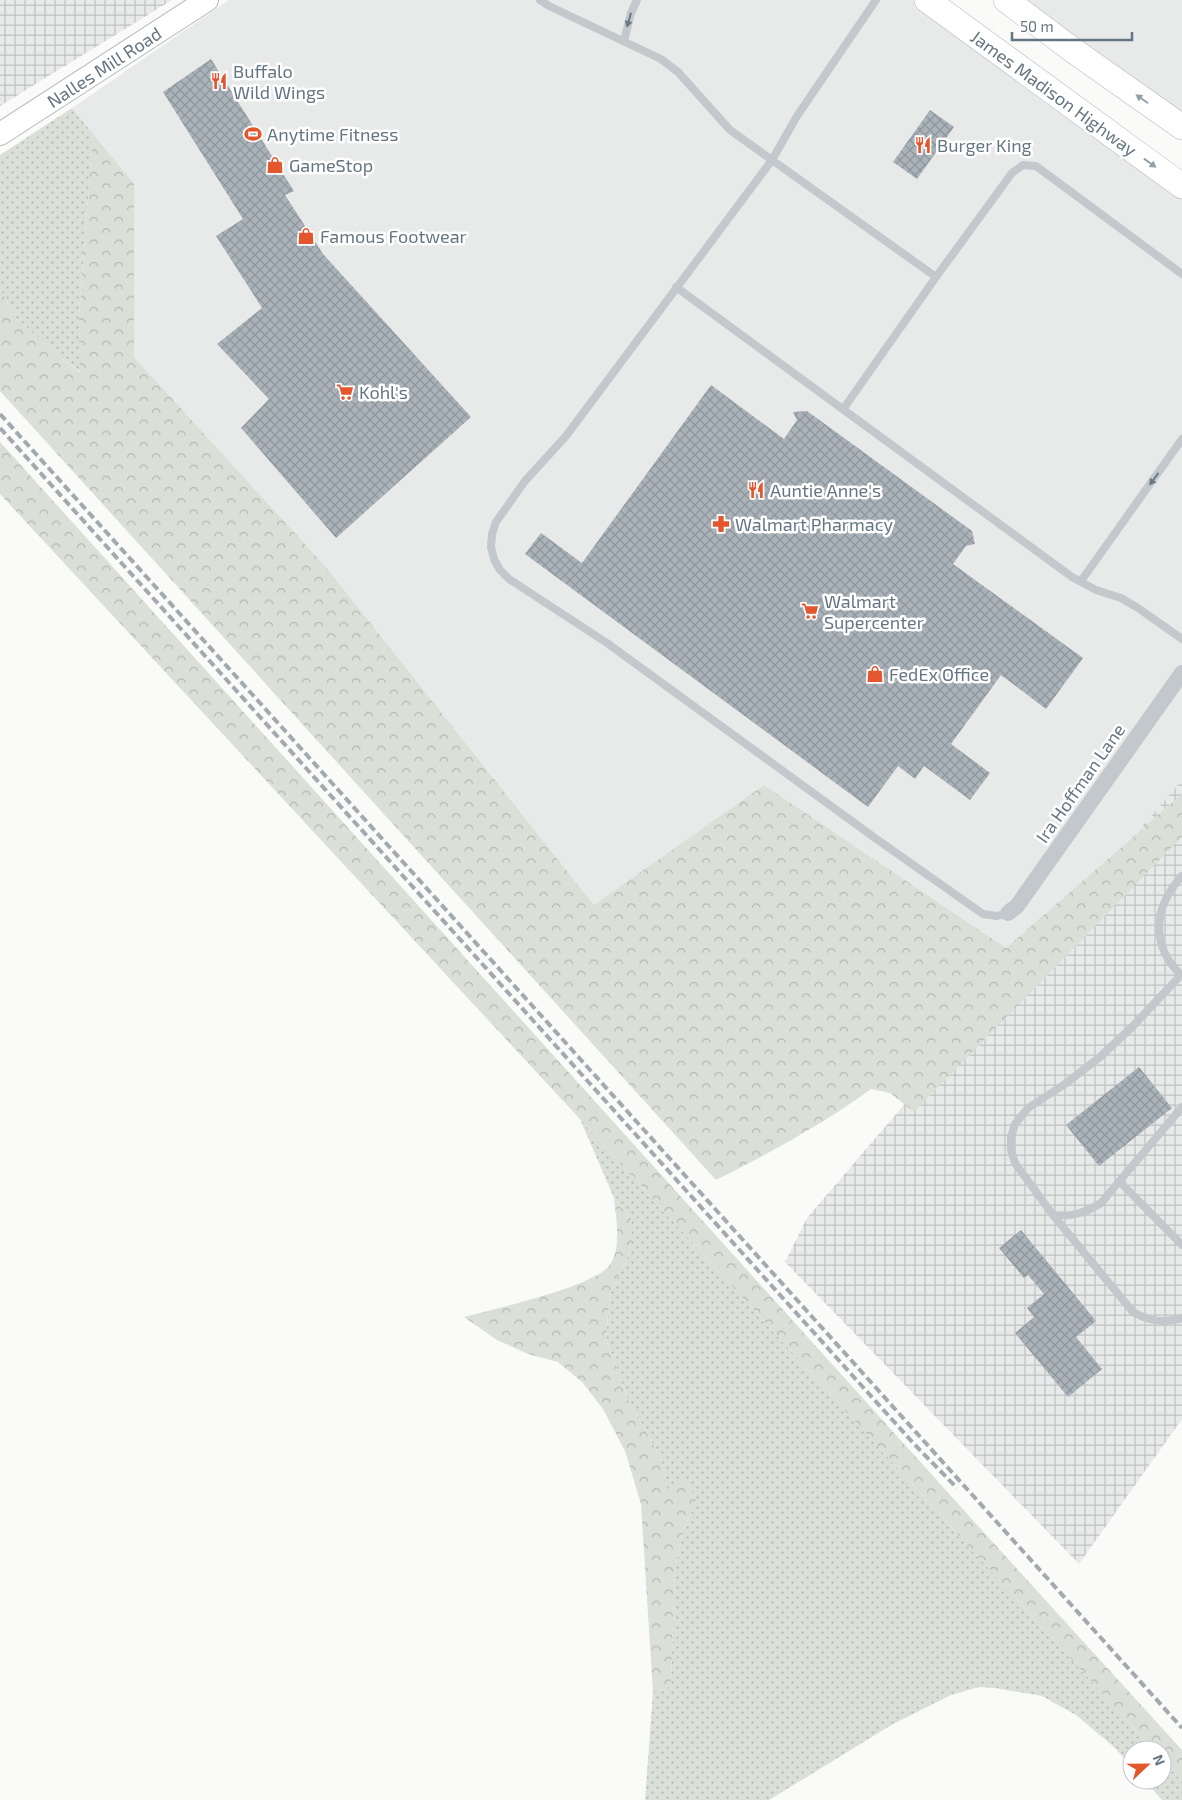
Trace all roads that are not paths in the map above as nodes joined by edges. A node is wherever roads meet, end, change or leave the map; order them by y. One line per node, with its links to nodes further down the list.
1 (207, 0): 9 (street, Nalles Mill Road)
2 (540, 0): 7 (lane)
3 (637, 0): 7 (lane, one-way to 7)
4 (876, 0): 10 (lane)
5 (927, 0): 11 (main road, James Madison Highway, one-way to 11)
6 (1006, 0): 8 (main road, one-way to 6)
7 (624, 41): 10 (lane)
8 (1182, 127)
9 (0, 134)
10 (772, 160): 13 (lane); 14 (lane)
11 (1182, 186)
12 (1182, 274): 13 (lane)
13 (936, 277): 15 (lane)
14 (676, 287): 15 (lane); 21 (lane)
15 (844, 408): 17 (lane)
16 (1182, 440): 17 (lane, one-way to 17)
17 (1081, 581): 18 (lane)
18 (1182, 639)
19 (1182, 673): 21 (street, Ira Hoffman Lane)
20 (1182, 876): 22 (lane)
21 (1008, 913)
22 (1181, 975): 25 (lane)
23 (1182, 1107): 24 (lane)
24 (1120, 1182): 25 (lane); 26 (lane)
25 (1053, 1214): 27 (lane)
26 (1182, 1245)
27 (1182, 1318)

